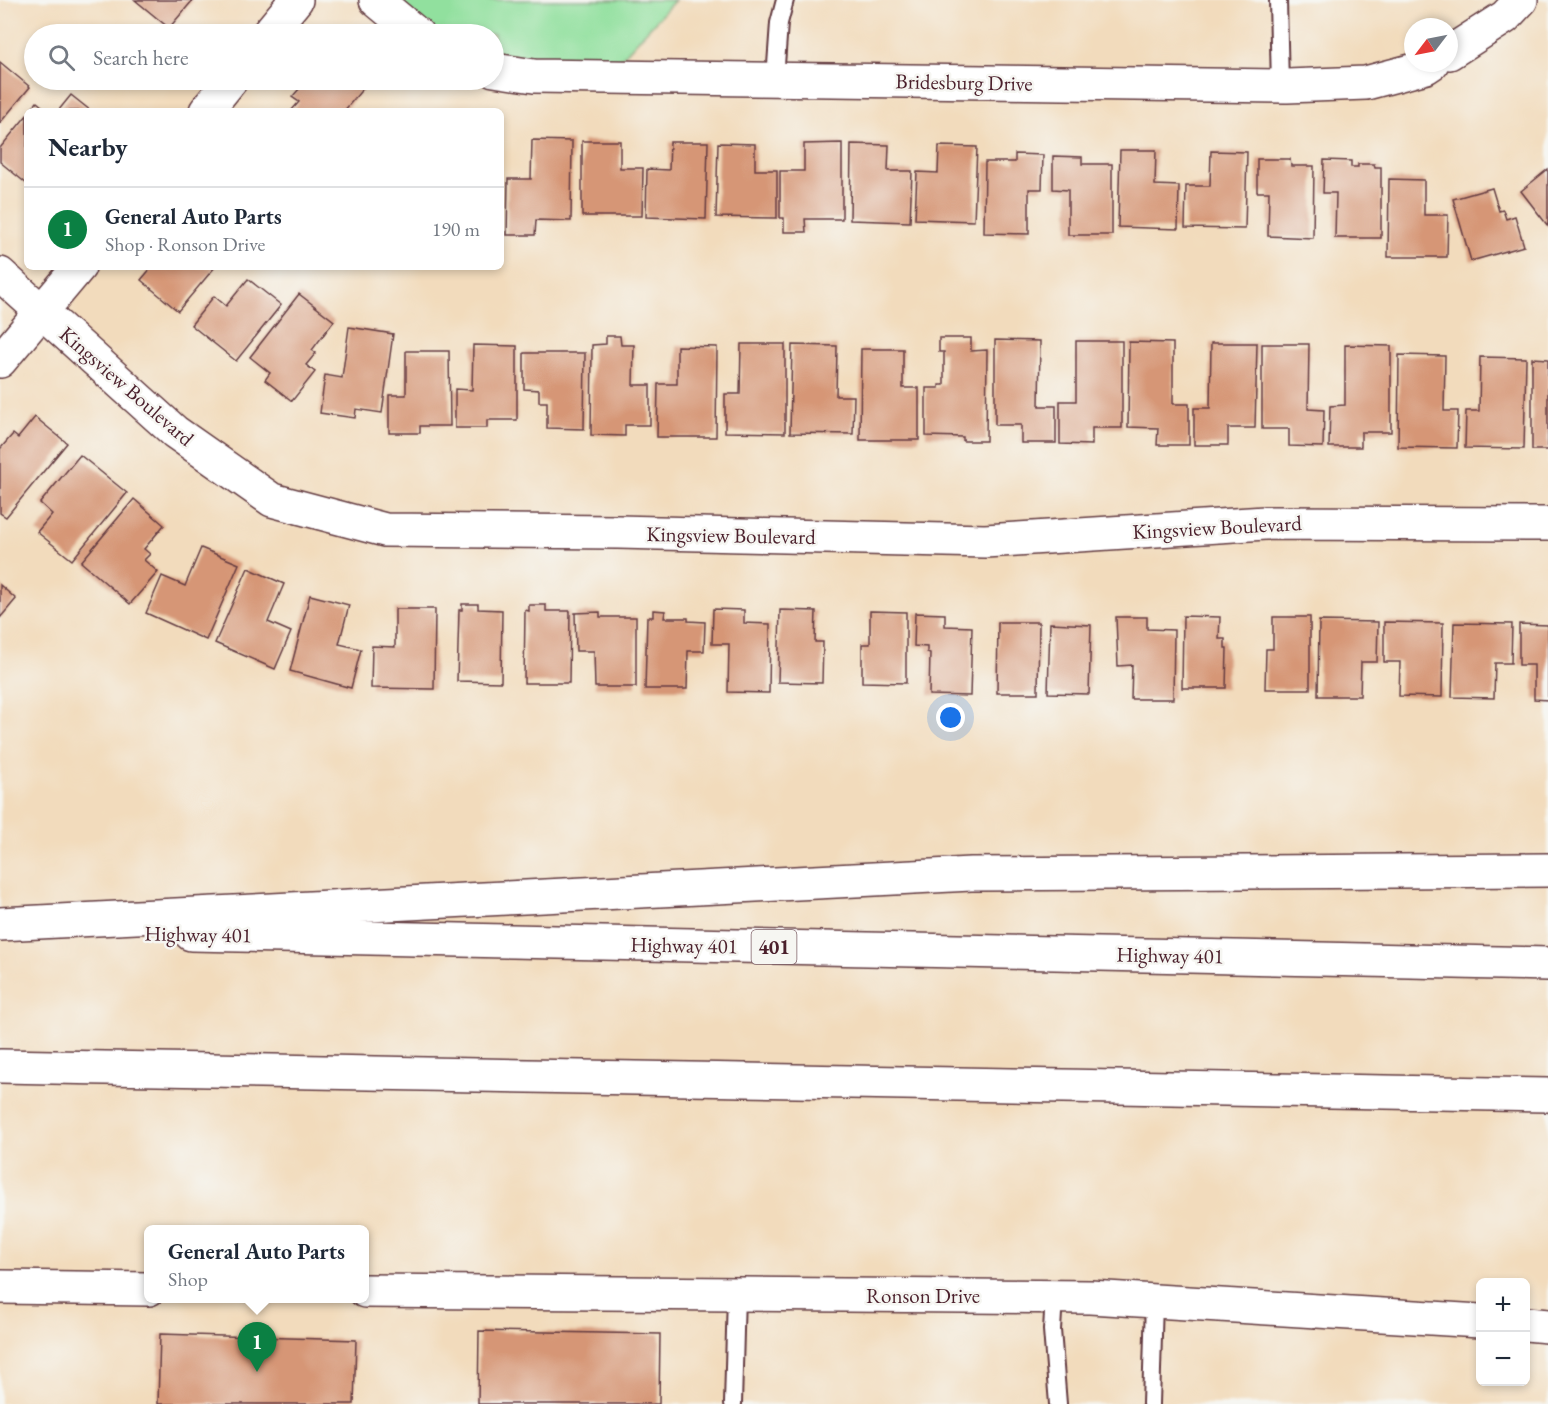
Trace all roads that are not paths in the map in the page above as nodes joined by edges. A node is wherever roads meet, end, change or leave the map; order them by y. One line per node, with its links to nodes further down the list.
1 (296, 0): 6 (main road)
2 (376, 0): 7 (main road)
3 (785, 0): 11 (lane)
4 (1278, 0): 12 (lane)
5 (1521, 0): 8 (main road)
6 (276, 24)
7 (405, 24)
8 (1458, 46)
9 (504, 72): 11 (main road, Bridesburg Drive)
10 (1407, 72): 12 (main road, Bridesburg Drive)
11 (775, 79): 12 (main road, Bridesburg Drive)
12 (1280, 86)
13 (223, 90): 14 (main road)
14 (208, 108)
15 (77, 270): 17 (main road)
16 (0, 274): 17 (main road, Kingsview Boulevard)
17 (43, 312): 18 (main road); 19 (main road, Kingsview Boulevard)
18 (0, 361)
19 (1548, 524)
20 (1548, 870): 21 (main road)
21 (0, 924)
22 (0, 930): 23 (main road, Highway 401 / 401)
23 (1548, 964)
24 (0, 1066): 25 (main road)
25 (1548, 1095)
26 (0, 1287): 27 (main road)
27 (144, 1289)
28 (369, 1290): 29 (main road, Ronson Drive)
29 (736, 1294): 30 (main road, Ronson Drive); 35 (lane)
30 (1054, 1296): 31 (main road, Ronson Drive); 36 (lane)
31 (1154, 1301): 32 (main road, Ronson Drive); 37 (lane)
32 (1476, 1321)
33 (1530, 1324): 34 (main road)
34 (1548, 1326)
35 (734, 1404)
36 (1058, 1404)
37 (1151, 1404)

